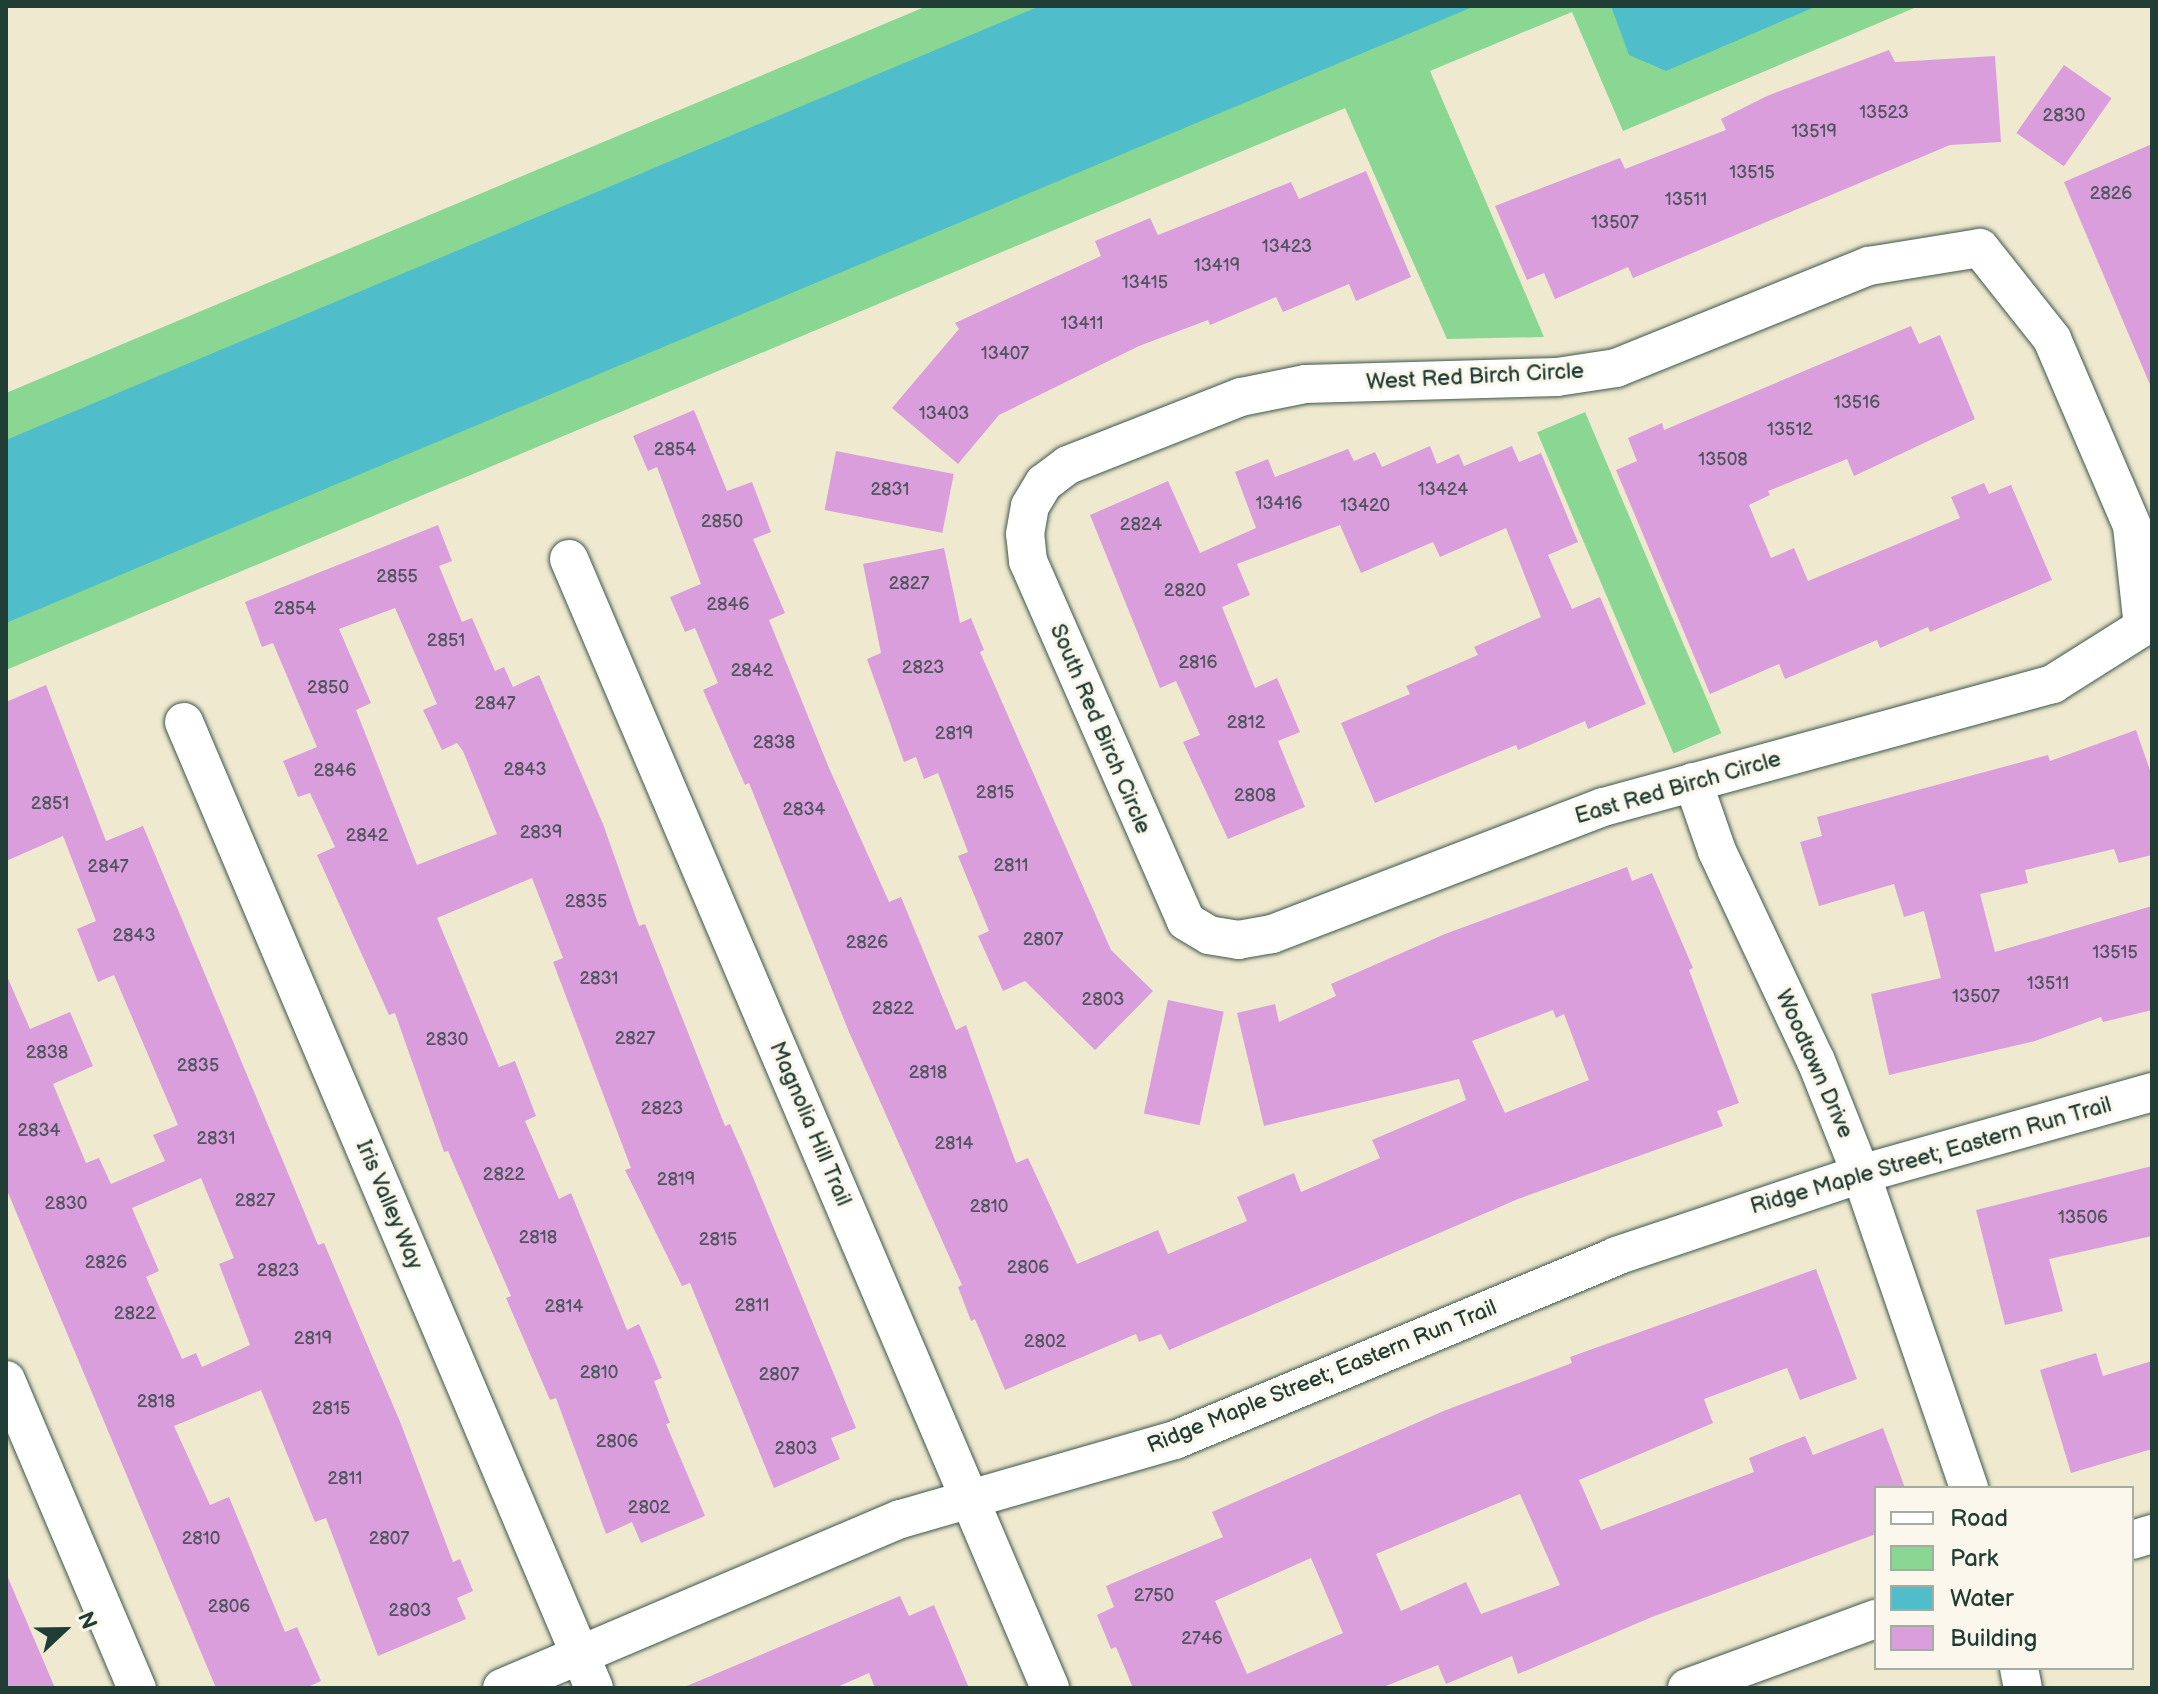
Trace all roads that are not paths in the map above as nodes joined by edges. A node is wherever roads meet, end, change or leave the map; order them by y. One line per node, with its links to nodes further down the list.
1 (1030, 506): 3 (street, West Red Birch Circle); 6 (street, South Red Birch Circle)
2 (569, 559): 11 (street, Magnolia Hill Trail)
3 (2143, 627): 5 (street, East Red Birch Circle)
4 (184, 722): 13 (street, Iris Valley Way)
5 (1693, 782): 6 (street, East Red Birch Circle); 8 (street, Woodtown Drive)
6 (1209, 935)
7 (2152, 1092): 8 (street, Ridge Maple Street; Eastern Run Trail)
8 (1861, 1174): 10 (street, Woodtown Drive); 11 (street, Ridge Maple Street; Eastern Run Trail)
9 (6, 1380): 14 (street)
10 (1968, 1486)
11 (968, 1496): 13 (street, Ridge Maple Street; Eastern Run Trail); 16 (street, Magnolia Hill Trail)
12 (1874, 1620): 17 (street)
13 (587, 1672): 15 (street, Ridge Maple Street; Eastern Run Trail)
14 (137, 1688)
15 (502, 1688)
16 (1050, 1688)
17 (1687, 1688)

